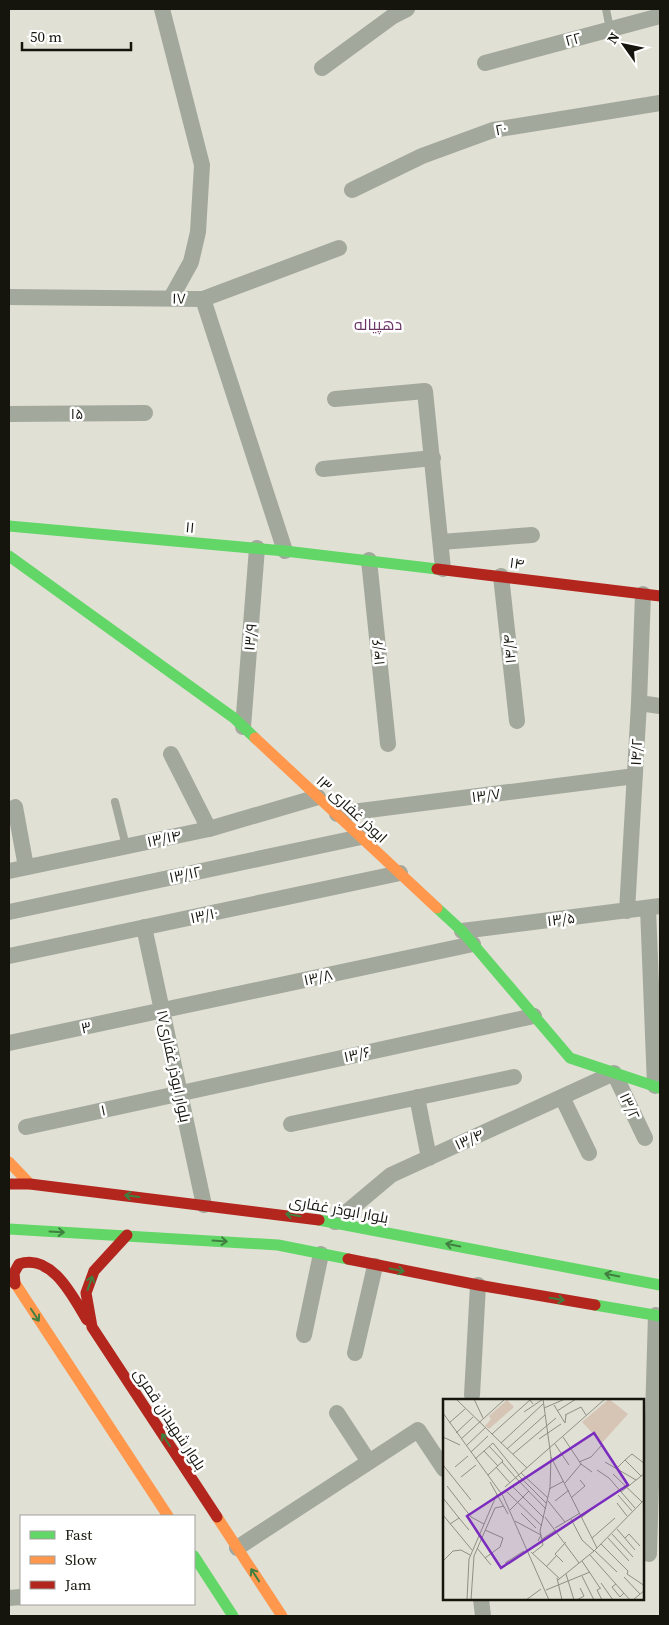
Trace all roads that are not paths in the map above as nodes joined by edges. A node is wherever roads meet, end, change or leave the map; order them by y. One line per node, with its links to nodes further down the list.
1 (162, 9): 12 (street)
2 (407, 9): 7 (street)
3 (606, 9): 5 (lane)
4 (660, 16): 5 (street, ۲۲)
5 (610, 29): 6 (street, ۲۲)
6 (485, 63)
7 (322, 68)
8 (660, 103): 9 (street, ۲۰)
9 (352, 190)
10 (340, 248): 13 (street, ۱۷)
11 (9, 297): 12 (street, ۱۷)
12 (171, 298): 13 (street, ۱۷)
13 (203, 299): 23 (street)
14 (335, 398): 17 (street)
15 (145, 413): 16 (street, ۱۵)
16 (9, 414)
17 (433, 458): 18 (street); 21 (street)
18 (323, 470)
19 (9, 526): 22 (street, ۱۱)
20 (532, 535): 21 (street)
21 (441, 542): 26 (street)
22 (257, 548): 23 (street, ۱۱); 33 (street, ۱۳/۹)
23 (285, 551): 25 (street, ۱۱)
24 (9, 556): 33 (street, ۱۳ ابوذر غفاری)
25 (369, 560): 26 (street, ۱۴); 34 (street, ۱۴/۶)
26 (443, 569): 27 (street, ۱۴)
27 (501, 576): 28 (street, ۱۴); 32 (street, ۱۴/۴)
28 (643, 594): 29 (street, ۱۴); 30 (street, ۱۴/۲)
29 (660, 596)
30 (639, 703): 31 (street); 36 (street, ۱۴/۲)
31 (660, 706)
32 (517, 721)
33 (243, 727): 37 (street, ۱۳ ابوذر غفاری)
34 (388, 744)
35 (171, 754): 41 (street)
36 (635, 776): 40 (street, ۱۳/۷); 48 (street, ۱۴/۲)
37 (318, 797): 40 (street, ۱۳ ابوذر غفاری); 41 (street, ۱۳/۱۴)
38 (115, 802): 43 (lane)
39 (14, 807): 44 (street)
40 (336, 814): 42 (street, ۱۳ ابوذر غفاری)
41 (209, 828): 43 (street, ۱۳/۱۴)
42 (361, 837): 46 (street, ۱۳ ابوذر غفاری); 49 (street, ۱۳/۱۲)
43 (126, 846): 44 (street, ۱۳/۱۴)
44 (26, 867): 45 (street, ۱۳/۱۴)
45 (9, 871)
46 (400, 873): 50 (street, ۱۳/۱۰); 51 (street, ۱۳ ابوذر غفاری)
47 (654, 907): 48 (street, ۱۳/۵); 52 (street)
48 (627, 910): 51 (street, ۱۳/۵)
49 (9, 912)
50 (144, 927): 53 (street, ۱۳/۱۰); 55 (street, بلوار ابوذر غفاری۱۷)
51 (467, 938): 55 (street, ۱۳/۸); 56 (street, ۱۳ ابوذر غفاری)
52 (655, 947): 54 (street)
53 (9, 956)
54 (656, 980): 57 (street)
55 (162, 1010): 58 (street, ۳); 62 (street, بلوار ابوذر غفاری۱۷)
56 (534, 1016): 59 (street, ۱۳ ابوذر غفاری); 62 (street, ۱۳/۶)
57 (657, 1040): 61 (street)
58 (9, 1043)
59 (614, 1073): 61 (street, ۱۳ ابوذر غفاری); 63 (street, ۱۳/۴); 67 (street, ۱۳/۲)
60 (514, 1076): 64 (street)
61 (658, 1087)
62 (180, 1093): 66 (street, ۱); 73 (street, بلوار ابوذر غفاری۱۷)
63 (562, 1096): 68 (street); 69 (street, ۱۳/۴)
64 (417, 1097): 65 (street); 69 (street)
65 (291, 1124)
66 (26, 1127)
67 (645, 1138)
68 (589, 1152)
69 (429, 1158): 74 (street, ۱۳/۴)
70 (9, 1162): 72 (street)
71 (9, 1184): 72 (street, بلوار ابوذر غفاری)
72 (30, 1184): 73 (street, بلوار ابوذر غفاری, one-way to 72)
73 (204, 1205): 74 (street, بلوار ابوذر غفاری, one-way to 73)
74 (335, 1222): 81 (street, بلوار ابوذر غفاری, one-way to 74)
75 (9, 1229): 76 (street, one-way to 76)
76 (127, 1235): 77 (street, one-way to 77); 84 (street, بلوار شهیدان قمری, one-way to 76)
77 (321, 1254): 78 (street); 85 (street)
78 (375, 1266): 82 (street, one-way to 82); 86 (street)
79 (9, 1274): 80 (street)
80 (15, 1284): 84 (street); 91 (street, one-way to 91)
81 (660, 1285)
82 (478, 1286): 83 (street, one-way to 83); 87 (street)
83 (658, 1316): 93 (street)
84 (92, 1327): 92 (street, بلوار شهیدان قمری, one-way to 84)
85 (304, 1335)
86 (355, 1353)
87 (472, 1395)
88 (337, 1413): 89 (street)
89 (369, 1462): 90 (street); 92 (street)
90 (443, 1468)
91 (167, 1515)
92 (237, 1548): 97 (street, بلوار شهیدان قمری, one-way to 92)
93 (649, 1554)
94 (195, 1558): 96 (street)
95 (481, 1600): 98 (street)
96 (234, 1616)
97 (282, 1616)
98 (483, 1616)

